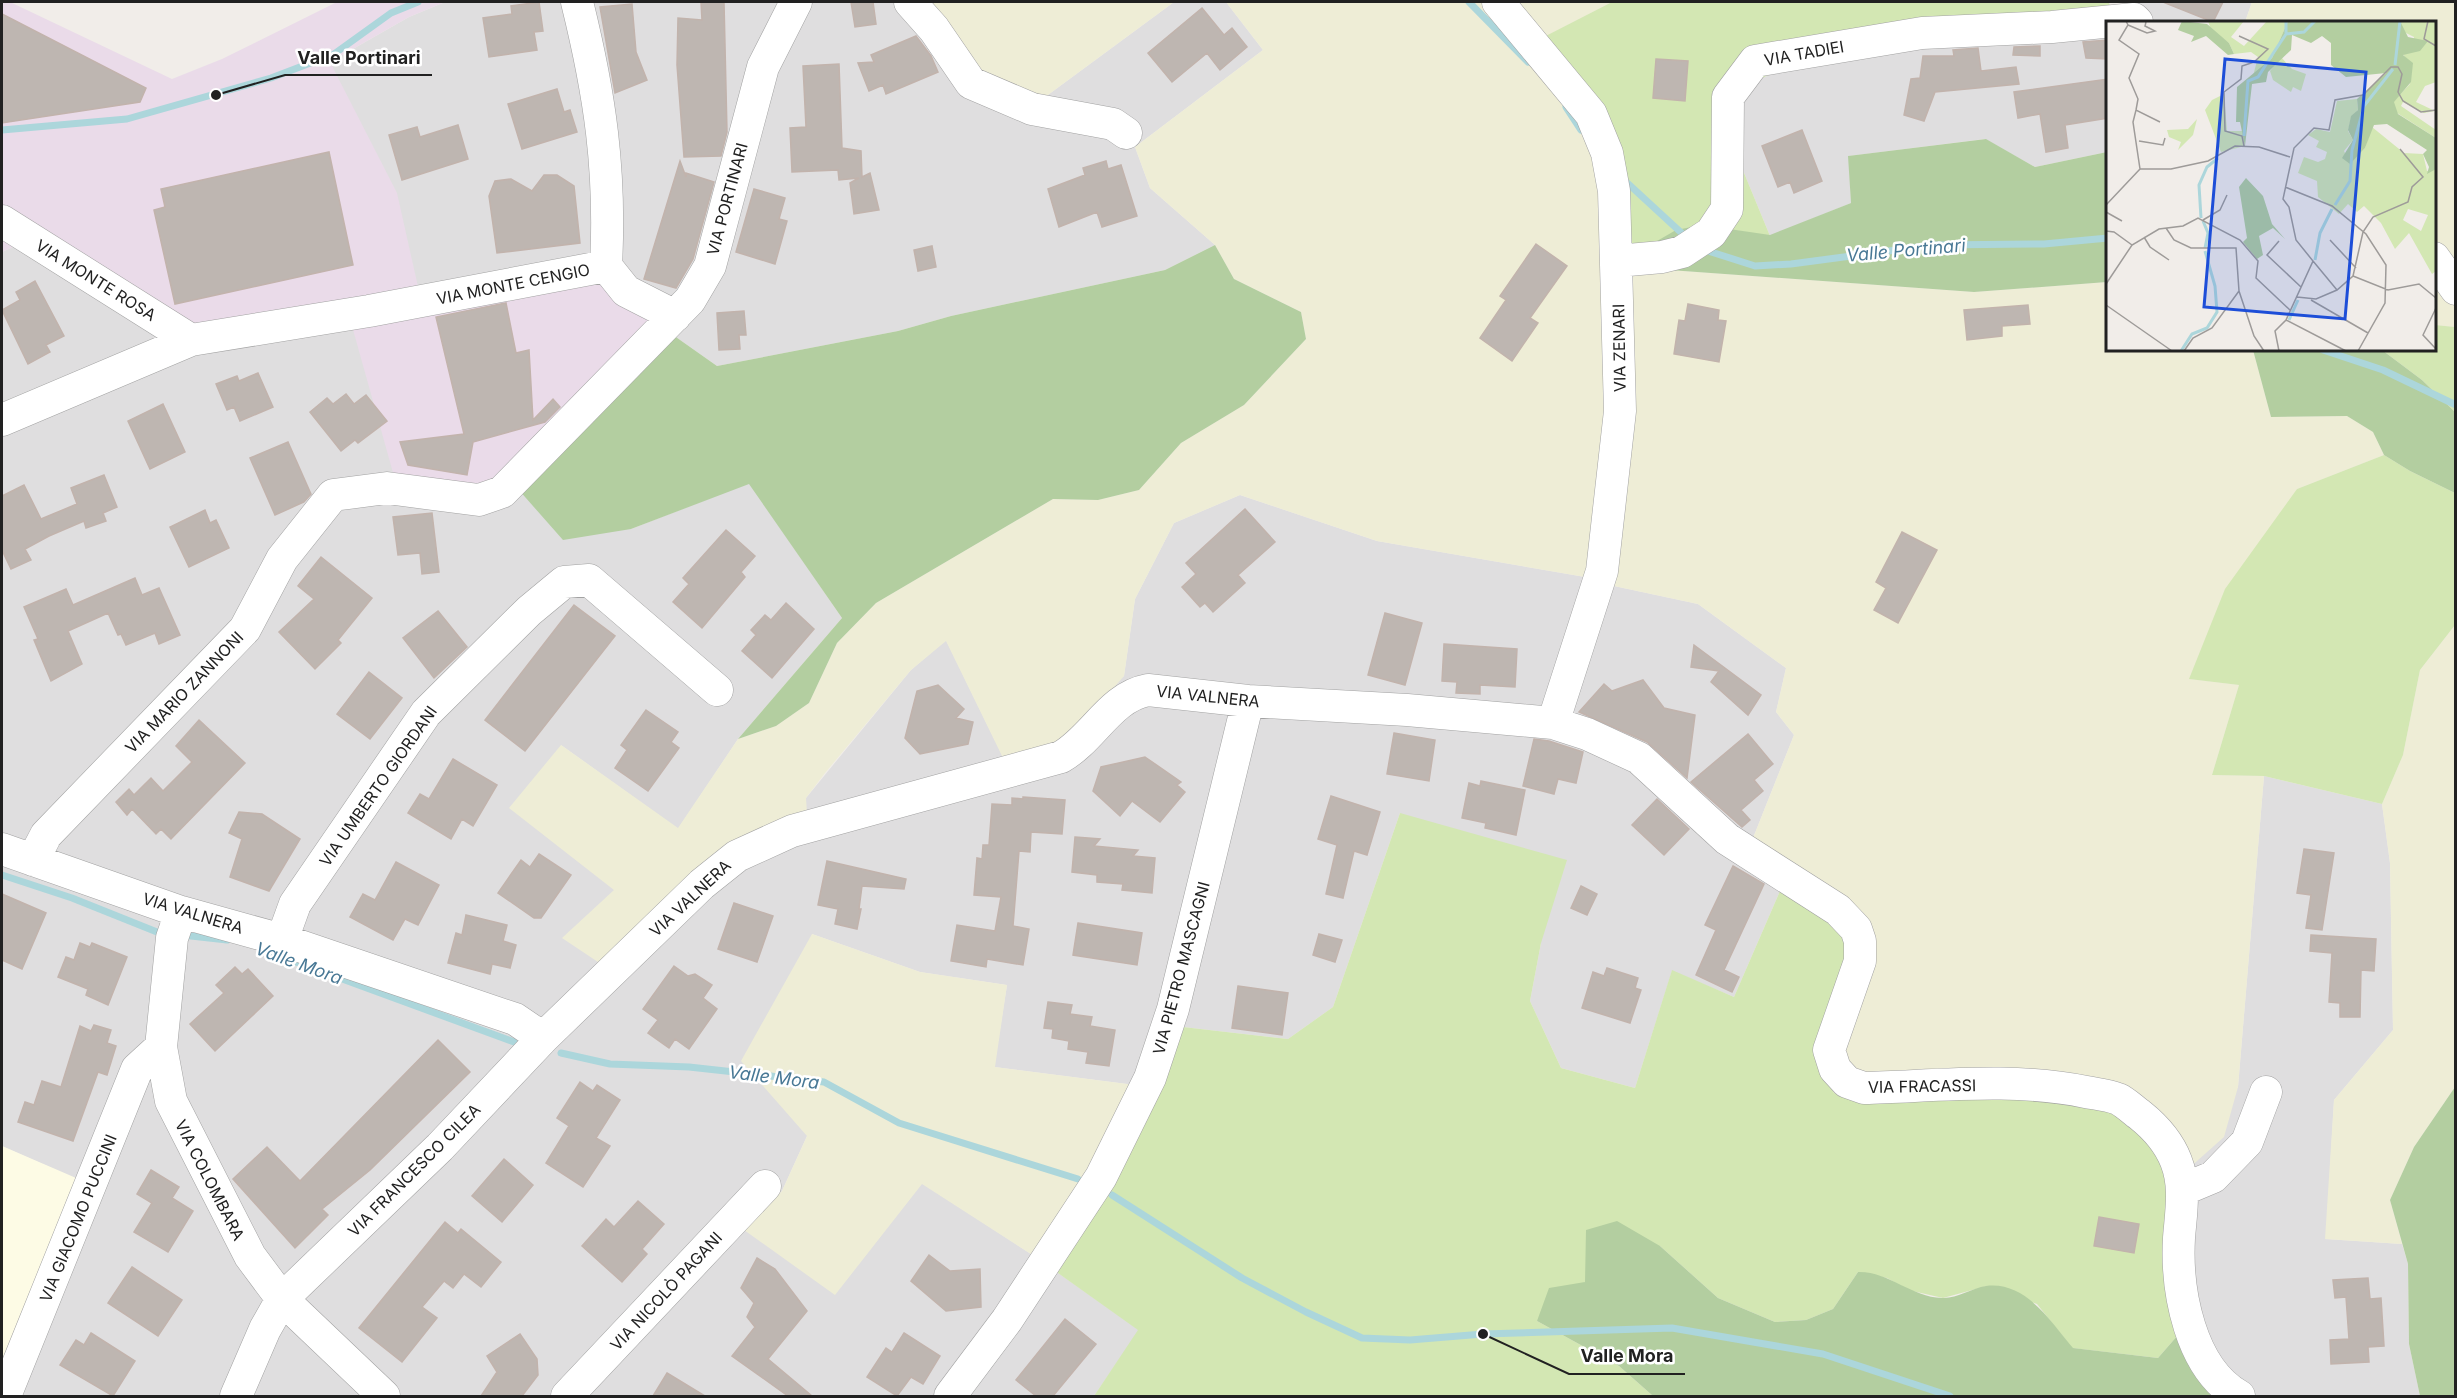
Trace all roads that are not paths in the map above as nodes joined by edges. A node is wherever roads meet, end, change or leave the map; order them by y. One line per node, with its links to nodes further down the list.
1 (577, 2): 12 (street, VIA MONTE CENGIO)
2 (796, 2): 14 (street, VIA PORTINARI)
3 (910, 2): 8 (street)
4 (1498, 2): 10 (street, VIA ZENARI)
5 (2114, 21): 6 (street, VIA TADIEI)
6 (2136, 21)
7 (2106, 22): 10 (street, VIA TADIEI)
8 (1126, 133)
9 (2, 221): 15 (street, VIA MONTE ROSA)
10 (1617, 261): 20 (street, VIA ZENARI)
11 (2436, 261): 13 (street)
12 (606, 266): 14 (street); 15 (street, VIA MONTE CENGIO)
13 (2456, 289)
14 (675, 316): 16 (street, VIA PORTINARI)
15 (191, 340): 17 (street, VIA MONTE CENGIO)
16 (618, 372): 22 (street, VIA MARIO ZANNONI)
17 (2, 420)
18 (717, 690): 24 (street, VIA UMBERTO GIORDANI)
19 (1248, 701): 20 (street, VIA VALNERA); 25 (street, VIA VALNERA); 35 (street, VIA PIETRO MASCAGNI)
20 (1553, 723): 29 (street, VIA FRACASSI)
21 (2, 849): 22 (street, VIA VALNERA)
22 (33, 860): 23 (street, VIA VALNERA)
23 (182, 912): 24 (street, VIA VALNERA); 26 (street, VIA COLOMBARA)
24 (282, 940): 25 (street, VIA VALNERA)
25 (543, 1038): 30 (street, VIA FRANCESCO CILEA)
26 (161, 1047): 30 (street, VIA COLOMBARA); 31 (street, VIA GIACOMO PUCCINI)
27 (2266, 1092): 29 (street)
28 (765, 1186): 34 (street, VIA NICOLÒ PAGANI)
29 (2182, 1190): 36 (street, VIA FRACASSI)
30 (282, 1299): 32 (street, VIA FRANCESCO CILEA); 33 (street, VIA COLOMBARA)
31 (5, 1396)
32 (236, 1396)
33 (384, 1396)
34 (567, 1396)
35 (950, 1396)
36 (2239, 1396)

